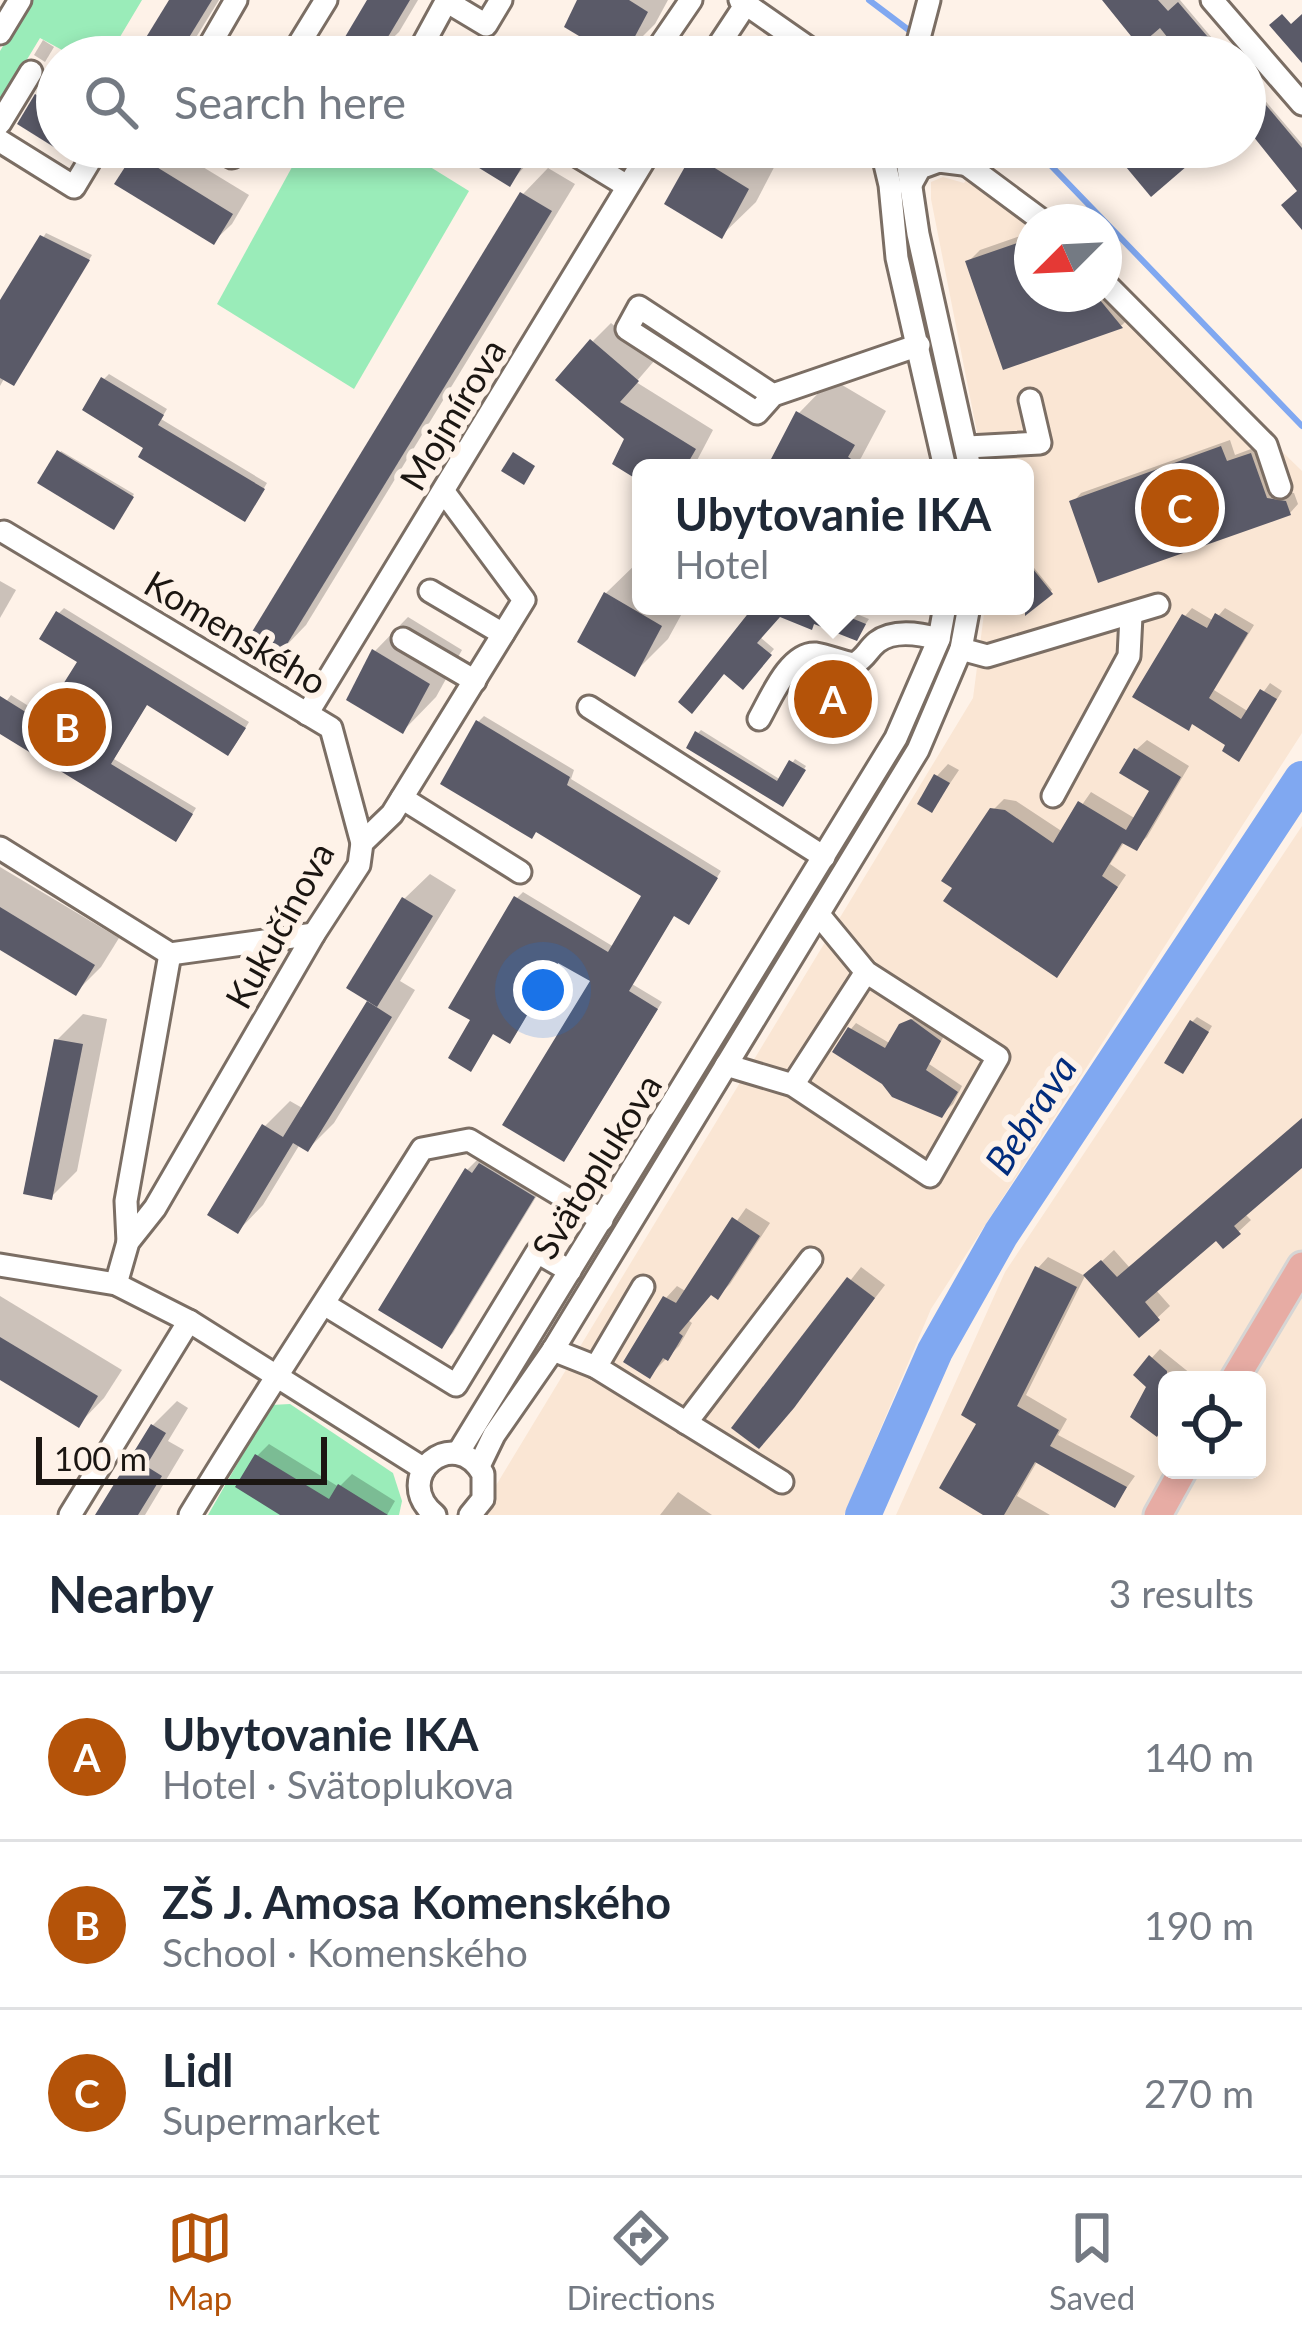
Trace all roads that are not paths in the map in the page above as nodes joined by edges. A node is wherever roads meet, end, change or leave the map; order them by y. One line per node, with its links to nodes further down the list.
1 (20, 0): 10 (street)
2 (236, 0): 11 (street)
3 (326, 0): 12 (street)
4 (447, 0): 5 (street); 13 (street)
5 (501, 0)
6 (691, 0): 14 (street)
7 (1212, 0): 18 (street)
8 (743, 2): 15 (street); 16 (street)
9 (927, 7): 17 (street)
10 (0, 33)
11 (215, 36)
12 (305, 36)
13 (427, 36)
14 (666, 36)
15 (723, 36)
16 (792, 36)
17 (917, 36)
18 (1243, 36)
19 (1266, 62): 21 (street)
20 (31, 72): 22 (street)
21 (1302, 104)
22 (0, 123)
23 (0, 141): 24 (street)
24 (36, 163)
25 (43, 168): 26 (street)
26 (85, 168)
27 (607, 168): 33 (street)
28 (639, 168): 33 (street, Mojmírova)
29 (886, 168): 37 (street)
30 (908, 168): 34 (street)
31 (920, 168): 34 (street)
32 (976, 168): 35 (street)
33 (627, 186): 43 (street, Mojmírova)
34 (910, 186): 40 (street)
35 (1021, 204)
36 (1122, 300): 42 (street)
37 (919, 345): 38 (street); 41 (street)
38 (773, 394): 38 (street)
39 (1030, 400): 40 (street)
40 (969, 458)
41 (943, 459)
42 (1280, 487)
43 (444, 492): 50 (street, Kukučínova); 56 (street, Mojmírova)
44 (4, 532): 56 (street, Komenského)
45 (430, 591): 50 (street)
46 (1158, 605): 49 (street)
47 (943, 615): 52 (street, Svätoplukova)
48 (967, 615): 53 (street, Svätoplukova)
49 (1131, 616): 53 (street); 58 (street)
50 (503, 634): 54 (street, Kukučínova)
51 (403, 639): 54 (street)
52 (939, 639): 57 (street); 62 (street, Svätoplukova)
53 (961, 649): 65 (street, Svätoplukova)
54 (475, 681): 59 (street, Kukučínova)
55 (589, 707): 62 (street)
56 (308, 714): 60 (street, Komenského)
57 (759, 718)
58 (1053, 796)
59 (402, 798): 60 (street, Kukučínova); 63 (street)
60 (362, 843): 66 (street, Kukučínova)
61 (0, 848): 67 (street)
62 (824, 857): 64 (street, Svätoplukova)
63 (520, 872)
64 (790, 914): 65 (street); 71 (street, Svätoplukova)
65 (815, 921): 68 (street); 69 (street, Svätoplukova)
66 (314, 934): 67 (street); 72 (street, Kukučínova)
67 (170, 954): 72 (street)
68 (866, 972): 70 (street); 70 (street)
69 (726, 1065): 70 (street); 81 (street, Svätoplukova)
70 (793, 1085)
71 (602, 1220): 76 (street, Svätoplukova); 79 (street)
72 (128, 1242): 77 (street, Kukučínova)
73 (811, 1259): 85 (street)
74 (0, 1265): 77 (street)
75 (1302, 1267): 83 (main road)
76 (570, 1271): 79 (street); 86 (street, Svätoplukova)
77 (116, 1284): 80 (street)
78 (644, 1287): 82 (street)
79 (324, 1304): 84 (street)
80 (188, 1321): 84 (street); 92 (street)
81 (553, 1350): 82 (street); 87 (street, Svätoplukova)
82 (596, 1367): 85 (street)
83 (1239, 1371)
84 (274, 1374): 88 (street); 93 (street)
85 (686, 1423): 90 (street)
86 (458, 1454): 87 (street); 88 (street)
87 (479, 1466): 94 (street)
88 (424, 1469): 91 (street)
89 (1178, 1479): 95 (main road)
90 (782, 1482)
91 (428, 1512)
92 (70, 1515)
93 (190, 1515)
94 (470, 1515)
95 (1158, 1515)

